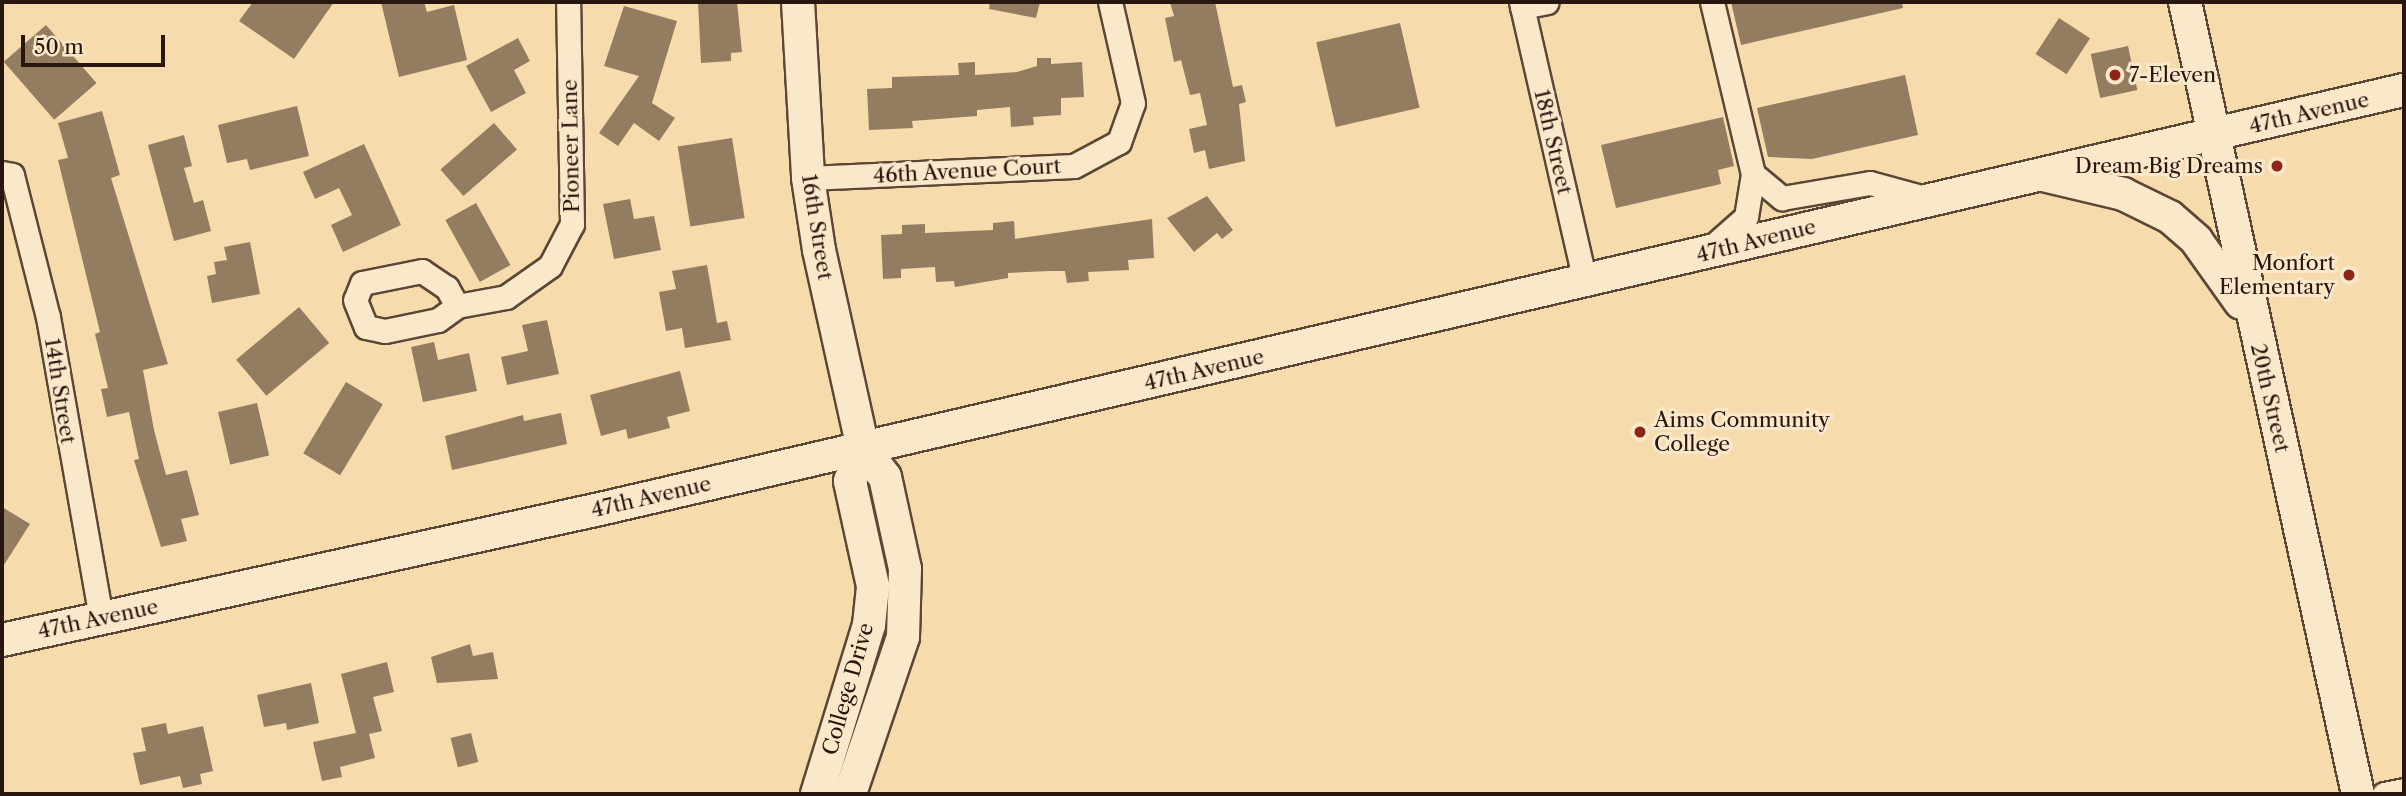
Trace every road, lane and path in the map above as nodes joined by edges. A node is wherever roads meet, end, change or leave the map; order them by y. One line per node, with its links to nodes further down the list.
1 (568, 2): 17 (street, Pioneer Lane)
2 (798, 2): 13 (main road, 16th Street)
3 (1110, 2): 13 (street, 46th Avenue Court)
4 (1547, 2): 7 (street)
5 (1712, 2): 11 (street)
6 (2185, 2): 9 (main road, 20th Street)
7 (1521, 4): 16 (street, 18th Street)
8 (2404, 90): 9 (main road, 47th Avenue)
9 (2212, 135): 12 (main road, 47th Avenue); 18 (main road, 20th Street)
10 (2, 173): 20 (street, 14th Street)
11 (1753, 174): 14 (street); 15 (street)
12 (2039, 174): 14 (main road, 47th Avenue); 18 (main road)
13 (808, 178): 19 (main road, 16th Street)
14 (1928, 199): 15 (main road, 47th Avenue)
15 (1704, 254): 16 (main road, 47th Avenue)
16 (1585, 282): 19 (main road, 47th Avenue)
17 (457, 306)
18 (2253, 323): 25 (main road, 20th Street)
19 (863, 448): 20 (main road, 47th Avenue); 23 (main road, College Drive); 24 (main road, College Drive)
20 (101, 618): 21 (main road, 47th Avenue)
21 (2, 640)
22 (2404, 790): 26 (street)
23 (817, 794)
24 (850, 794)
25 (2358, 794)
26 (2384, 794)

